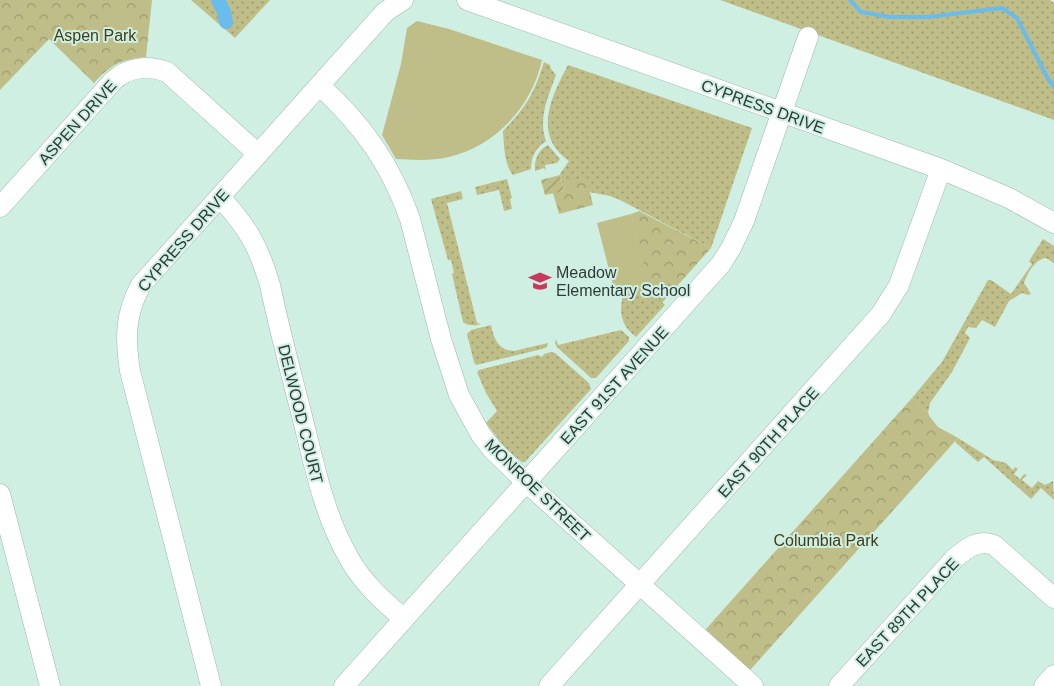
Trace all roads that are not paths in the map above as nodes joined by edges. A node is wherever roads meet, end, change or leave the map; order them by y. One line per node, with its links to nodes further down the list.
1 (403, 0): 4 (street, CYPRESS DRIVE)
2 (467, 0): 5 (street, CYPRESS DRIVE)
3 (808, 37): 5 (street, EAST 91ST AVENUE)
4 (320, 86): 6 (street, CYPRESS DRIVE); 11 (street, MONROE STREET)
5 (782, 112): 7 (street, CYPRESS DRIVE); 11 (street, EAST 91ST AVENUE)
6 (258, 154): 8 (street, CYPRESS DRIVE); 9 (street, ASPEN DRIVE)
7 (941, 169): 10 (street, CYPRESS DRIVE); 13 (street, EAST 90TH PLACE)
8 (220, 197): 15 (street, DELWOOD COURT); 18 (street, CYPRESS DRIVE)
9 (0, 207)
10 (1054, 223)
11 (527, 483): 13 (street, MONROE STREET); 15 (street, EAST 91ST AVENUE)
12 (0, 494): 17 (street)
13 (639, 585): 20 (street, EAST 90TH PLACE); 21 (street, MONROE STREET)
14 (1054, 598): 22 (street, EAST 89TH PLACE)
15 (404, 619): 19 (street, EAST 91ST AVENUE)
16 (1054, 675): 23 (street)
17 (50, 686)
18 (211, 686)
19 (344, 686)
20 (549, 686)
21 (753, 686)
22 (839, 686)
23 (1044, 686)

